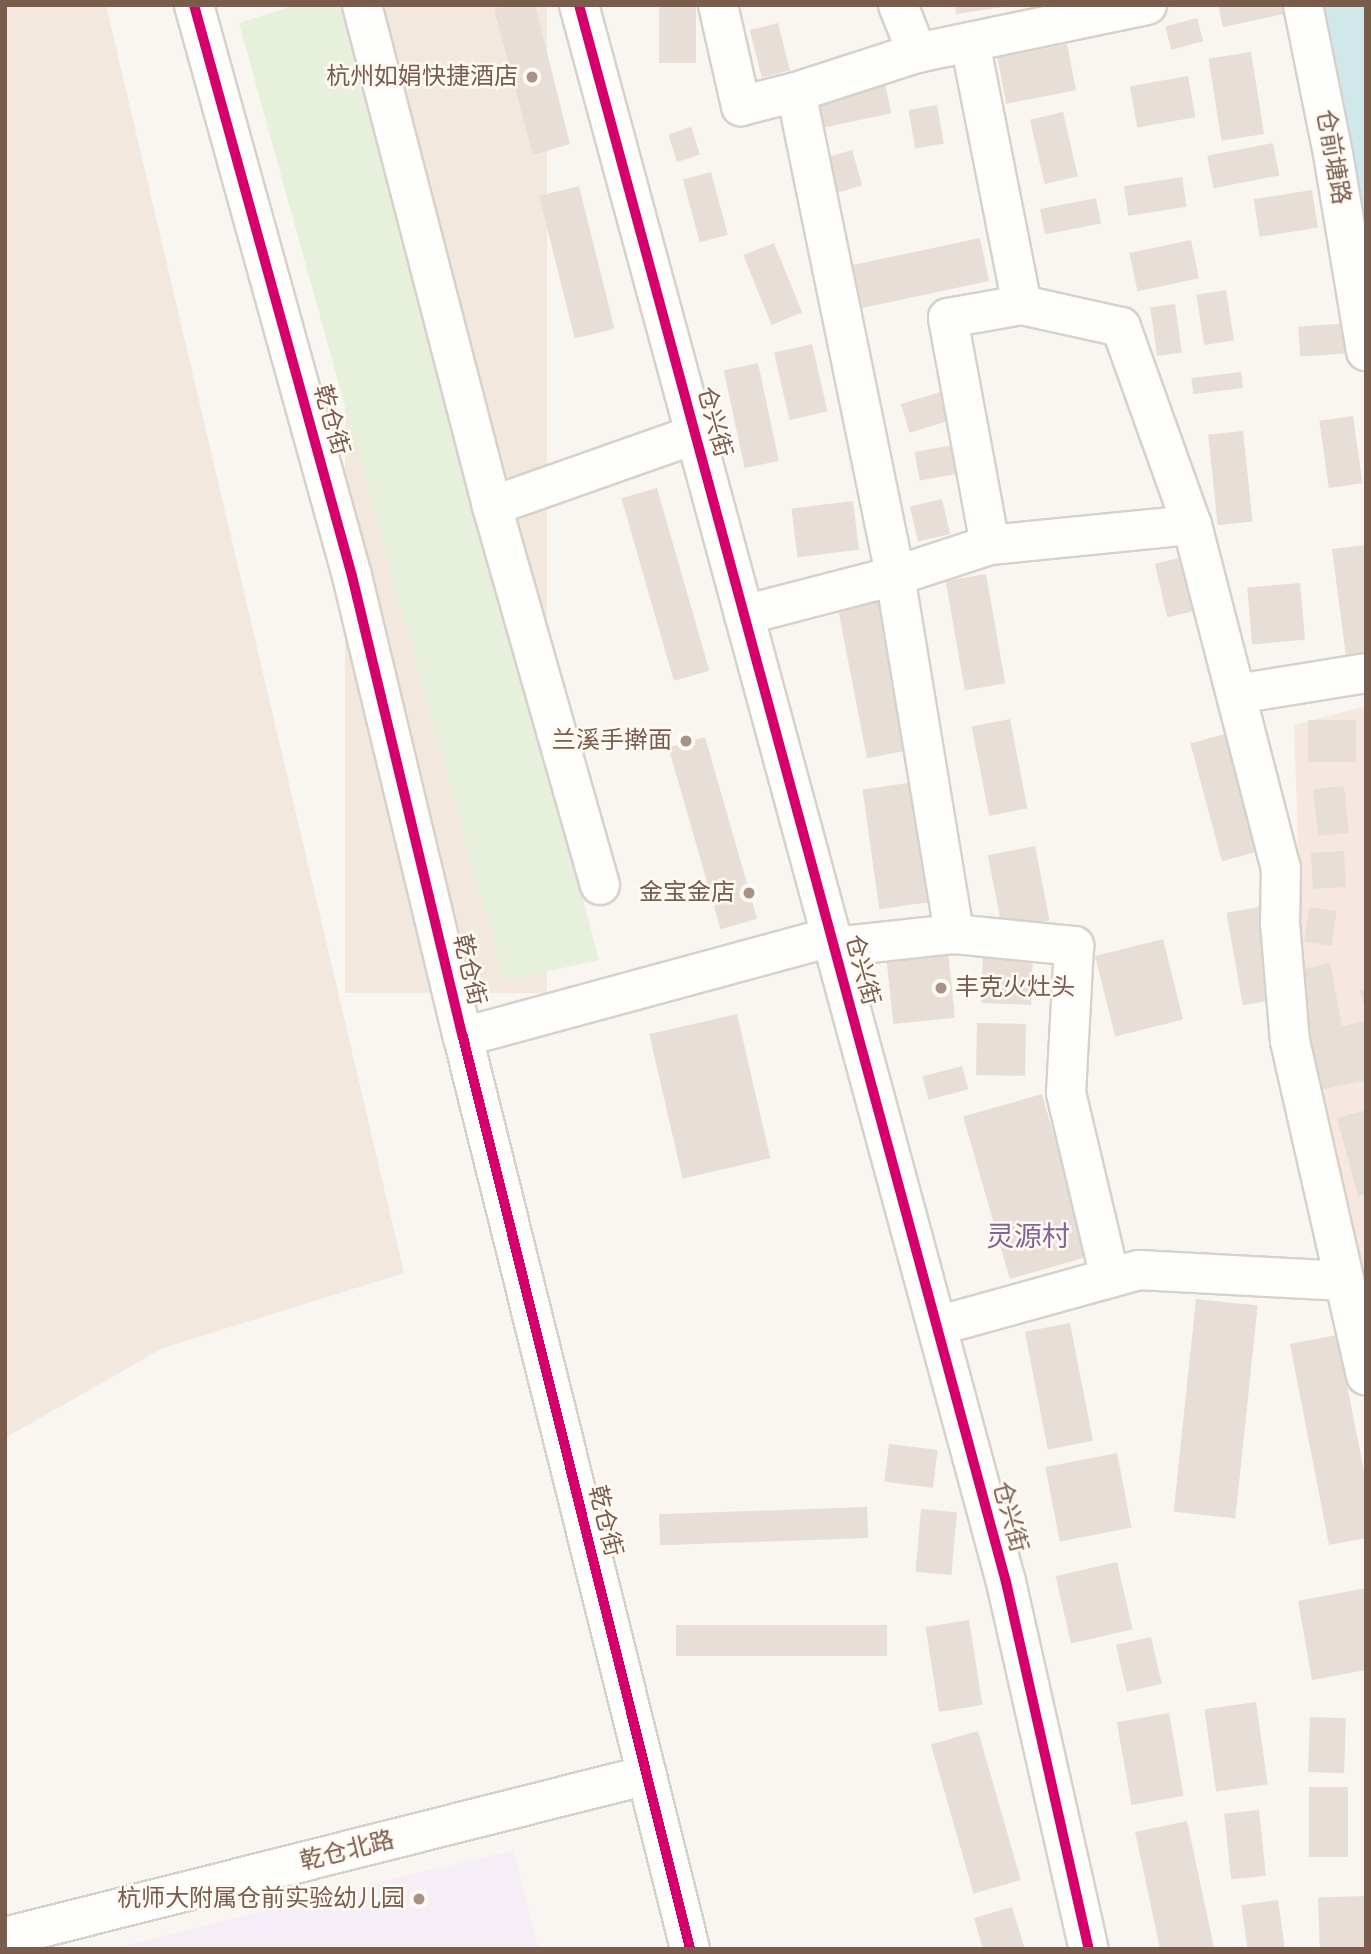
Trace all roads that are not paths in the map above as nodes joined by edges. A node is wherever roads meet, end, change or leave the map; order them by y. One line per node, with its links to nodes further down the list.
1 (362, 5): 14 (street)
2 (579, 5): 13 (street, 仓兴街)
3 (718, 5): 10 (street)
4 (898, 5): 9 (street)
5 (1147, 5): 8 (street)
6 (1303, 5): 12 (street, 仓前塘路)
7 (200, 6): 24 (street, 乾仓街)
8 (970, 42): 9 (street); 11 (street)
9 (917, 53): 10 (street)
10 (796, 92): 17 (street)
11 (1022, 305): 15 (street); 16 (street)
12 (1366, 351)
13 (696, 434): 14 (street); 18 (street, 仓兴街)
14 (492, 506): 21 (street)
15 (1192, 525): 16 (street); 20 (street)
16 (990, 545): 17 (street)
17 (895, 576): 18 (street); 22 (street)
18 (744, 615): 23 (street, 仓兴街)
19 (1366, 673): 20 (street)
20 (1237, 694): 26 (street)
21 (600, 885)
22 (954, 934): 23 (street); 25 (street)
23 (833, 942): 24 (street); 27 (street, 仓兴街)
24 (463, 1037): 29 (street, 乾仓街)
25 (1110, 1278): 26 (street); 27 (street)
26 (1344, 1281): 28 (street)
27 (937, 1326): 32 (street, 仓兴街)
28 (1366, 1376)
29 (647, 1775): 30 (street, 乾仓北路); 31 (street, 乾仓街)
30 (5, 1937)
31 (690, 1949)
32 (1089, 1949)

